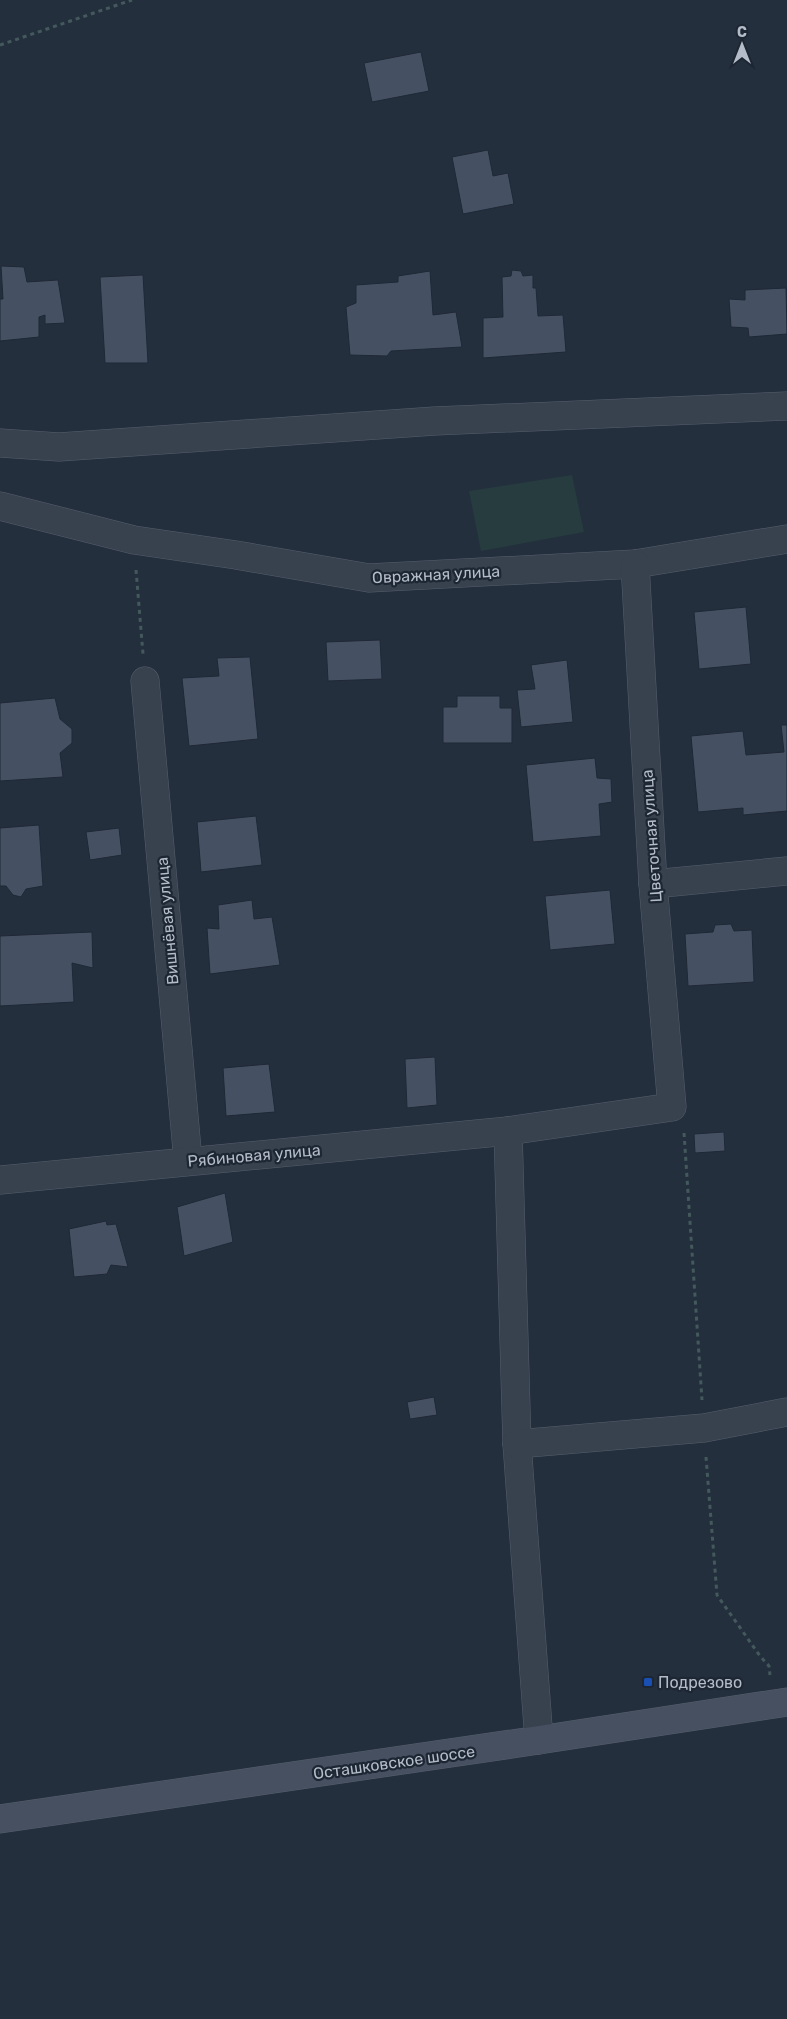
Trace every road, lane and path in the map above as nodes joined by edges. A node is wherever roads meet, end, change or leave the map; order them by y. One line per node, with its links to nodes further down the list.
1 (132, 0): 2 (path)
2 (0, 45)
3 (787, 406): 4 (street)
4 (0, 443)
5 (0, 506): 7 (street, Овражная улица)
6 (787, 539): 8 (street, Овражная улица)
7 (134, 540): 8 (street, Овражная улица); 9 (path)
8 (635, 564): 11 (street, Цветочная улица)
9 (145, 681): 14 (street, Вишнёвая улица)
10 (787, 871): 11 (street)
11 (653, 884): 12 (street, Цветочная улица)
12 (672, 1107): 13 (street, Рябиновая улица); 17 (path)
13 (508, 1131): 14 (street, Рябиновая улица); 18 (street)
14 (188, 1161): 15 (street, Рябиновая улица)
15 (0, 1180)
16 (787, 1412): 17 (street)
17 (704, 1428): 18 (street); 19 (path)
18 (517, 1444): 21 (street)
19 (770, 1675)
20 (787, 1702): 21 (main road, Осташковское шоссе)
21 (539, 1740): 22 (main road, Осташковское шоссе)
22 (0, 1819)

